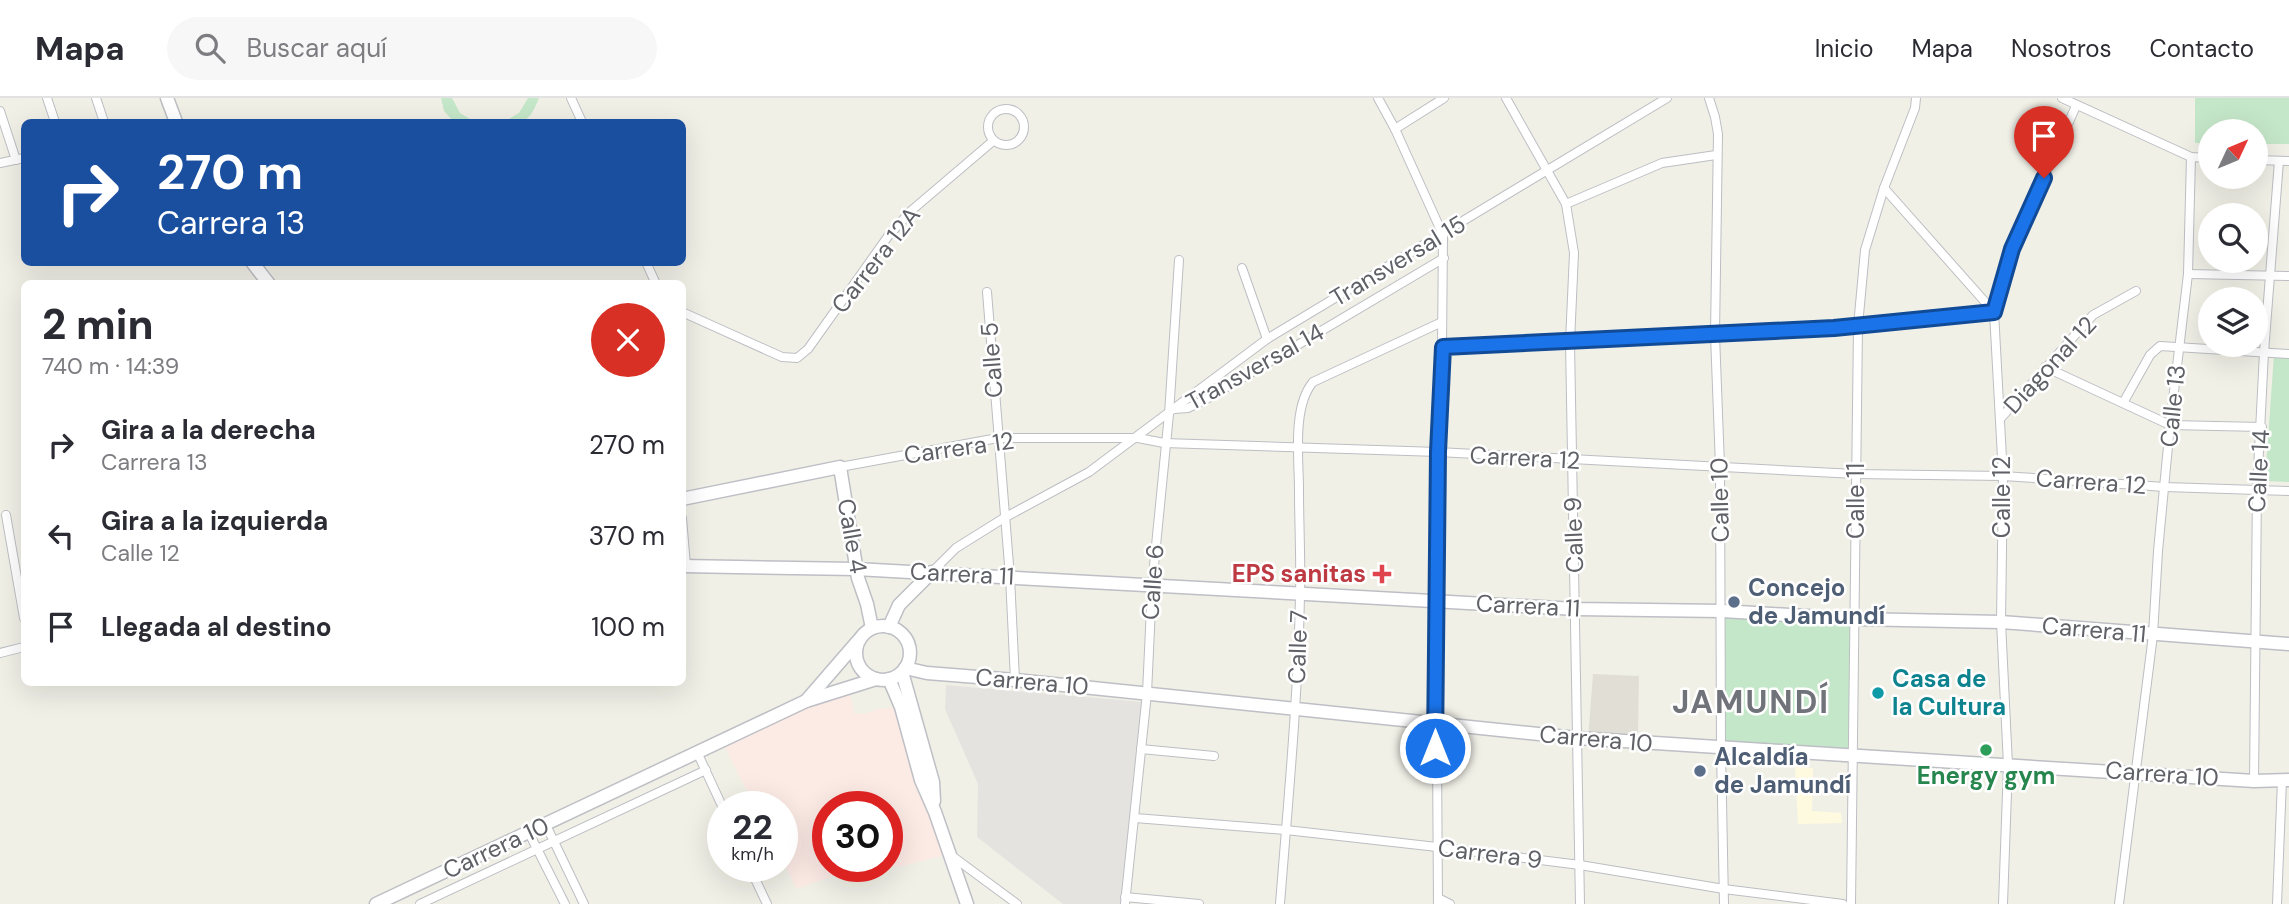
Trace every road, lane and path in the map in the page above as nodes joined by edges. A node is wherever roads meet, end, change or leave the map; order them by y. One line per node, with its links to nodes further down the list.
1 (47, 98): 15 (street)
2 (96, 98): 16 (street)
3 (167, 98): 17 (main road)
4 (571, 98): 18 (street)
5 (1378, 98): 19 (street)
6 (1444, 98): 19 (street)
7 (1506, 98): 29 (street, Calle 9)
8 (1709, 98): 21 (street, Calle 10)
9 (1924, 98): 12 (street, Calle 11)
10 (2062, 98): 13 (street)
11 (1662, 99): 29 (street, Transversal 15)
12 (1915, 103): 30 (street, Calle 11)
13 (2076, 106): 22 (street); 44 (street, Calle 12)
14 (1, 115): 24 (street)
15 (54, 119)
16 (103, 119)
17 (175, 119)
18 (581, 119)
19 (1395, 130): 32 (street)
20 (993, 141): 20 (street); 45 (street, Carrera 12A)
21 (1716, 155): 31 (street); 48 (street, Calle 10)
22 (2191, 158): 23 (street); 37 (street, Calle 13)
23 (2198, 158)
24 (20, 159): 28 (street)
25 (2268, 161): 26 (street)
26 (2279, 161): 27 (street); 38 (street, Calle 14)
27 (2289, 161)
28 (0, 163)
29 (1546, 172): 31 (street, Calle 9); 32 (street, Transversal 15)
30 (1884, 188): 44 (street); 47 (street, Calle 11)
31 (1566, 204): 50 (street, Calle 9)
32 (1443, 235): 33 (street); 49 (street, Transversal 15)
33 (1444, 258): 46 (street); 59 (street, Transversal 14)
34 (1179, 260): 59 (street, Calle 6)
35 (255, 266): 40 (main road)
36 (1242, 268): 49 (street)
37 (2188, 274): 38 (street); 51 (street, Calle 13)
38 (2271, 275): 39 (street); 43 (street, Calle 14)
39 (2289, 276)
40 (266, 280)
41 (2136, 290): 57 (street, Diagonal 12)
42 (987, 292): 63 (street, Calle 5)
43 (2268, 308)
44 (1994, 312): 47 (street); 60 (street, Calle 12)
45 (686, 314)
46 (1442, 322): 53 (street); 66 (street, Calle 7)
47 (1858, 326): 48 (street); 71 (street, Calle 11)
48 (1715, 335): 50 (street); 69 (street, Calle 10)
49 (1267, 339): 59 (street, Transversal 15)
50 (1570, 342): 53 (street); 68 (street, Calle 9)
51 (2180, 345): 52 (street); 58 (street); 61 (street, Calle 13)
52 (2198, 346)
53 (1443, 347): 67 (street)
54 (2268, 352): 55 (street)
55 (2289, 354)
56 (2264, 357): 62 (street, Calle 14)
57 (2045, 367): 58 (street); 60 (street, Diagonal 12)
58 (2123, 403): 61 (street)
59 (1171, 412): 64 (street, Transversal 15); 65 (street, Calle 6)
60 (2000, 419): 72 (street, Calle 12)
61 (2171, 425): 62 (street); 73 (street, Calle 13)
62 (2262, 426): 74 (street, Calle 14)
63 (998, 438): 64 (street, Carrera 12); 70 (street, Carrera 12); 78 (street, Calle 5)
64 (1138, 438): 65 (street, Carrera 12); 78 (street)
65 (1164, 443): 66 (street, Carrera 12); 83 (street, Calle 6)
66 (1298, 447): 67 (street, Carrera 12); 84 (street, Calle 7)
67 (1438, 452): 68 (street, Carrera 12); 85 (street)
68 (1572, 461): 69 (street, Carrera 12); 87 (street, Calle 9)
69 (1720, 466): 71 (street, Carrera 12); 88 (street, Calle 10)
70 (840, 467): 76 (main road, Carrera 12); 80 (main road, Calle 4)
71 (1855, 474): 72 (street, Carrera 12); 89 (street, Calle 11)
72 (2003, 477): 73 (street, Carrera 12); 90 (street, Calle 12)
73 (2165, 487): 74 (street, Carrera 12); 92 (street, Calle 13)
74 (2257, 490): 75 (street, Carrera 12); 94 (street, Calle 14)
75 (2289, 491)
76 (686, 498)
77 (6, 515): 86 (street)
78 (1004, 518): 81 (street); 82 (street, Calle 5)
79 (686, 566): 80 (main road, Carrera 11)
80 (856, 569): 81 (main road, Carrera 11); 91 (main road, Calle 4)
81 (932, 572): 82 (main road, Carrera 11); 91 (main road)
82 (1010, 577): 83 (main road, Carrera 11); 100 (street, Calle 5)
83 (1152, 586): 84 (main road, Carrera 11); 101 (street, Calle 6)
84 (1300, 594): 85 (main road, Carrera 11); 103 (street, Calle 7)
85 (1436, 600): 87 (main road, Carrera 11); 104 (street)
86 (21, 601)
87 (1576, 609): 88 (main road, Carrera 11); 106 (street, Calle 9)
88 (1722, 611): 89 (main road, Carrera 11); 107 (street, Calle 10)
89 (1855, 619): 90 (main road, Carrera 11); 110 (street, Calle 11)
90 (2001, 622): 92 (main road, Carrera 11); 112 (street, Calle 12)
91 (880, 627): 93 (main road); 98 (main road)
92 (2153, 635): 94 (main road, Carrera 11); 114 (street, Calle 13)
93 (859, 641): 99 (main road); 102 (main road, Carrera 10)
94 (2257, 643): 95 (main road, Carrera 11); 116 (street, Calle 14)
95 (2289, 644)
96 (21, 648): 97 (street)
97 (0, 653)
98 (904, 670): 99 (main road); 100 (main road, Carrera 10); 105 (main road)
99 (883, 679): 102 (main road, Carrera 10); 105 (main road)
100 (1015, 680): 101 (main road, Carrera 10)
101 (1147, 693): 103 (main road, Carrera 10); 108 (street, Calle 6)
102 (806, 701): 109 (main road, Carrera 10)
103 (1295, 708): 104 (main road, Carrera 10); 120 (street, Calle 7)
104 (1435, 723): 106 (main road, Carrera 10); 123 (street)
105 (912, 728): 125 (main road)
106 (1577, 738): 107 (main road, Carrera 10); 126 (street, Calle 9)
107 (1721, 748): 110 (main road, Carrera 10); 128 (street, Calle 10)
108 (1141, 749): 111 (street); 118 (street, Calle 6)
109 (697, 752): 113 (street); 119 (main road, Carrera 10)
110 (1852, 755): 112 (main road, Carrera 10); 144 (street, Calle 11)
111 (1214, 756)
112 (2008, 765): 114 (main road, Carrera 10); 145 (street, Calle 12)
113 (706, 770): 117 (street); 122 (street)
114 (2136, 772): 116 (main road, Carrera 10); 146 (street, Calle 13)
115 (2286, 780): 116 (main road, Carrera 10); 147 (street)
116 (2254, 781)
117 (715, 791)
118 (1135, 818): 120 (street, Carrera 9); 129 (street, Calle 6)
119 (546, 825): 121 (main road, Carrera 10); 122 (street)
120 (1286, 830): 123 (street, Carrera 9); 139 (street, Calle 7)
121 (529, 833): 124 (street); 131 (main road, Carrera 10)
122 (554, 840): 124 (street); 134 (street)
123 (1437, 847): 126 (street, Carrera 9); 130 (street)
124 (536, 848): 132 (street); 133 (street)
125 (950, 854): 136 (main road); 137 (street)
126 (1580, 865): 128 (street, Carrera 9); 141 (street, Calle 9)
127 (756, 882): 135 (street)
128 (1724, 889): 142 (street, Calle 10); 143 (street, Carrera 9)
129 (1125, 900): 138 (street)
130 (1438, 901): 140 (street)
131 (376, 904)
132 (420, 904)
133 (565, 904)
134 (584, 904)
135 (766, 904)
136 (967, 904)
137 (1017, 904)
138 (1199, 904)
139 (1280, 904)
140 (1450, 904)
141 (1580, 904)
142 (1724, 904)
143 (1843, 904)
144 (1851, 904)
145 (2003, 904)
146 (2119, 904)
147 (2277, 904)

